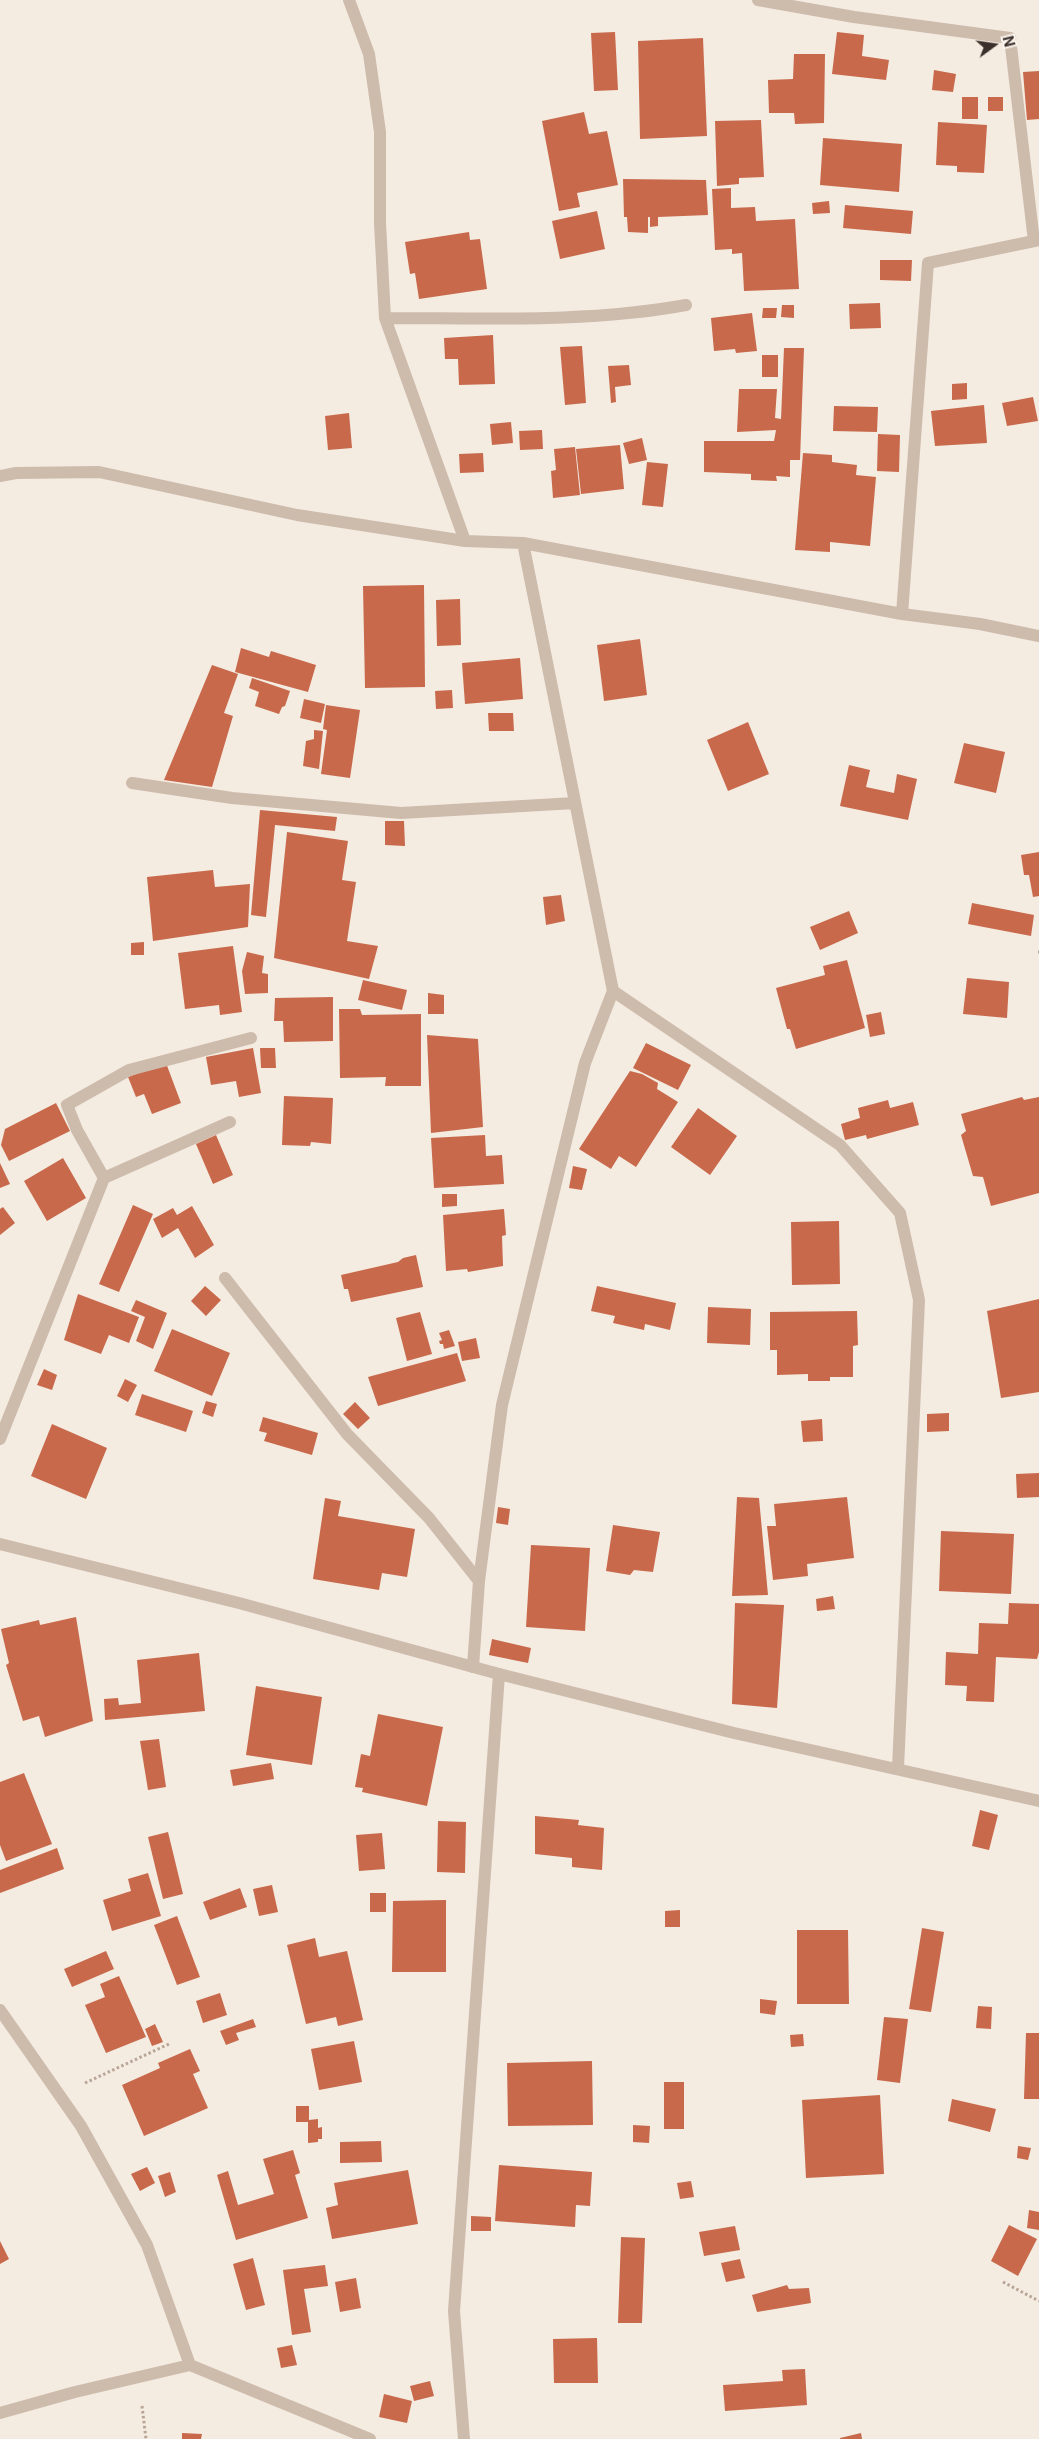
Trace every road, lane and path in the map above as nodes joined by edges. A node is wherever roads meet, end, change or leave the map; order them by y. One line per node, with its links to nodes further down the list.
1 (348, 0): 5 (street)
2 (758, 0): 3 (street)
3 (1036, 241): 9 (street)
4 (686, 305): 5 (street)
5 (385, 318): 7 (street)
6 (0, 476): 7 (street)
7 (465, 541): 8 (street)
8 (523, 543): 9 (street); 12 (street)
9 (902, 614): 10 (street)
10 (1039, 636)
11 (132, 783): 12 (street)
12 (575, 803): 13 (street)
13 (612, 991): 20 (street); 23 (street)
14 (251, 1038): 16 (street)
15 (230, 1122): 16 (street)
16 (104, 1178): 18 (street)
17 (225, 1278): 20 (street)
18 (0, 1439)
19 (0, 1544): 21 (street)
20 (479, 1581): 21 (street)
21 (473, 1667): 22 (street)
22 (499, 1674): 23 (street); 35 (street)
23 (898, 1768): 24 (street)
24 (1039, 1801)
25 (0, 2010): 27 (street)
26 (169, 2044): 27 (path)
27 (59, 2095): 30 (street)
28 (1003, 2282): 29 (path)
29 (1039, 2301)
30 (190, 2365): 31 (street); 34 (street)
31 (139, 2378): 32 (street); 33 (path)
32 (0, 2414)
33 (146, 2439)
34 (370, 2439)
35 (464, 2439)

